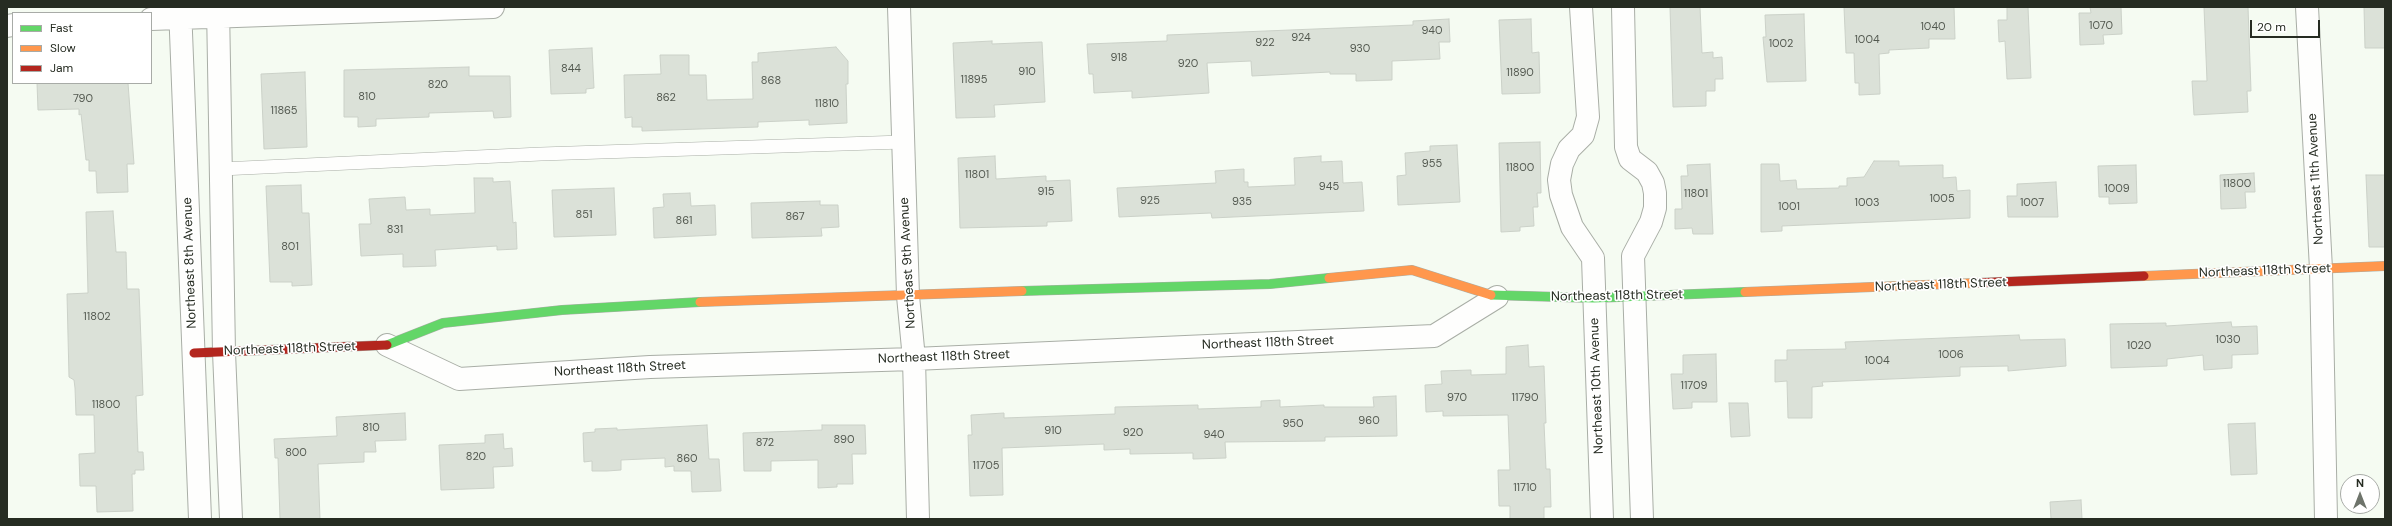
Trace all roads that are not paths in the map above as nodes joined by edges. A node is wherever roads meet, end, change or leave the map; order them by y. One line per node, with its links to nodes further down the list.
1 (493, 7): 7 (street)
2 (899, 7): 9 (street, Northeast 9th Avenue)
3 (1581, 7): 16 (street, Northeast 10th Avenue)
4 (1623, 7): 15 (street)
5 (2307, 7): 12 (street, Northeast 11th Avenue)
6 (180, 12): 7 (street); 8 (street); 19 (street, Northeast 8th Avenue)
7 (218, 12): 10 (street)
8 (152, 19)
9 (903, 142): 10 (lane); 13 (street, Northeast 9th Avenue)
10 (221, 169): 18 (street)
11 (2385, 266): 12 (street, Northeast 118th Street)
12 (2321, 269): 15 (street, Northeast 118th Street); 26 (street, Northeast 11th Avenue)
13 (908, 296): 14 (street, Northeast 118th Street); 17 (street, Northeast 118th Street); 20 (street, Northeast 9th Avenue)
14 (1497, 297): 16 (street, Northeast 118th Street); 20 (street, Northeast 118th Street)
15 (1633, 297): 16 (street, Northeast 118th Street); 25 (street)
16 (1594, 298): 24 (street, Northeast 10th Avenue)
17 (387, 345): 18 (street, Northeast 118th Street); 20 (street, Northeast 118th Street)
18 (224, 352): 19 (street, Northeast 118th Street); 22 (street)
19 (194, 353): 21 (street, Northeast 8th Avenue)
20 (914, 359): 23 (street, Northeast 9th Avenue)
21 (200, 519)
22 (231, 519)
23 (918, 519)
24 (1602, 519)
25 (1642, 519)
26 (2326, 519)

